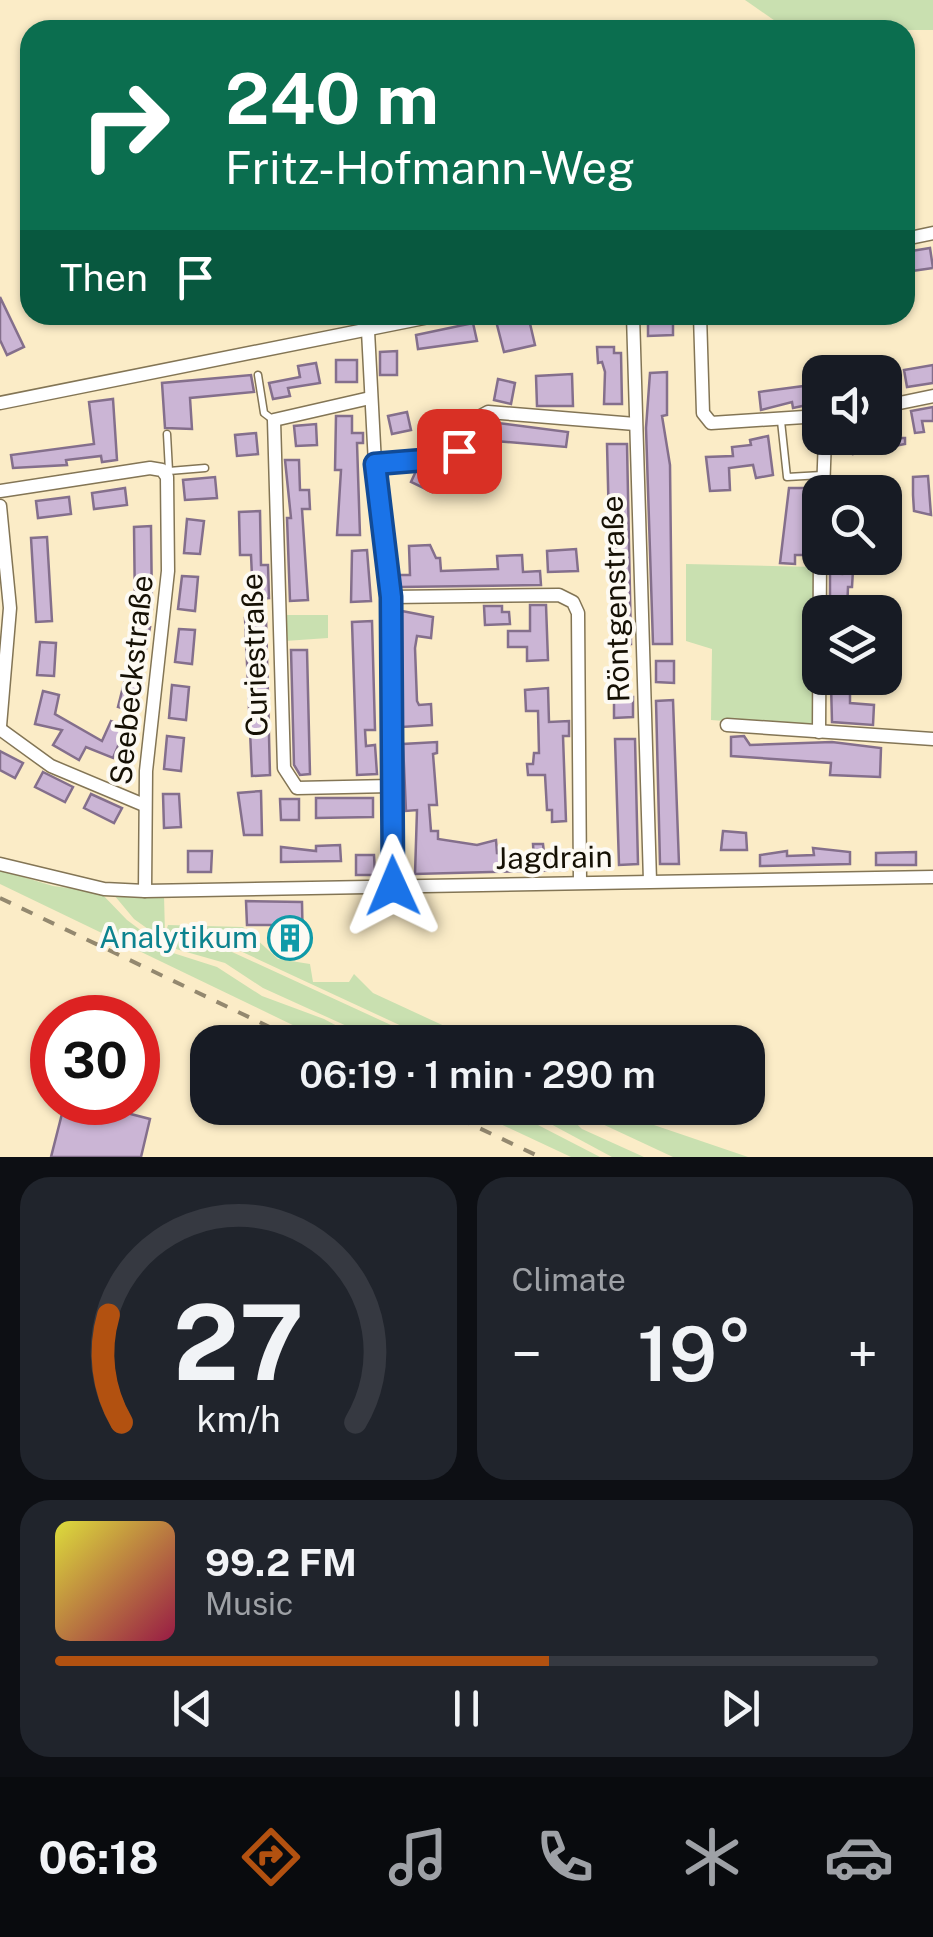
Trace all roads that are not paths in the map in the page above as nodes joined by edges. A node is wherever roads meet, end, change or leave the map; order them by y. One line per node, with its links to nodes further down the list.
1 (395, 325): 4 (street)
2 (632, 325): 13 (street, Röntgenstraße)
3 (700, 325): 11 (street)
4 (368, 331): 7 (street); 9 (street)
5 (258, 375): 12 (lane, Curiestraße)
6 (933, 396): 8 (street)
7 (370, 398): 12 (street); 16 (street)
8 (902, 402)
9 (0, 403)
10 (802, 417): 11 (street)
11 (781, 419): 20 (lane)
12 (274, 420): 29 (street, Curiestraße)
13 (635, 424): 16 (street); 33 (street, Röntgenstraße)
14 (167, 434): 18 (lane)
15 (824, 455): 19 (street)
16 (375, 464): 24 (street)
17 (205, 468): 18 (lane)
18 (167, 472): 21 (street); 30 (street, Seebeckstraße)
19 (823, 475)
20 (802, 476)
21 (0, 491)
22 (0, 506): 26 (street)
23 (820, 575): 27 (street)
24 (391, 597): 29 (street); 34 (street)
25 (727, 726): 27 (street)
26 (0, 728): 30 (street)
27 (820, 732): 28 (street)
28 (933, 739)
29 (391, 786): 35 (street)
30 (144, 806): 36 (street, Seebeckstraße)
31 (0, 864): 36 (street, Jagdrain)
32 (933, 876): 33 (street, Jagdrain)
33 (650, 880): 34 (street, Jagdrain)
34 (580, 882): 35 (street, Jagdrain)
35 (393, 886): 36 (street, Jagdrain)
36 (145, 891)

